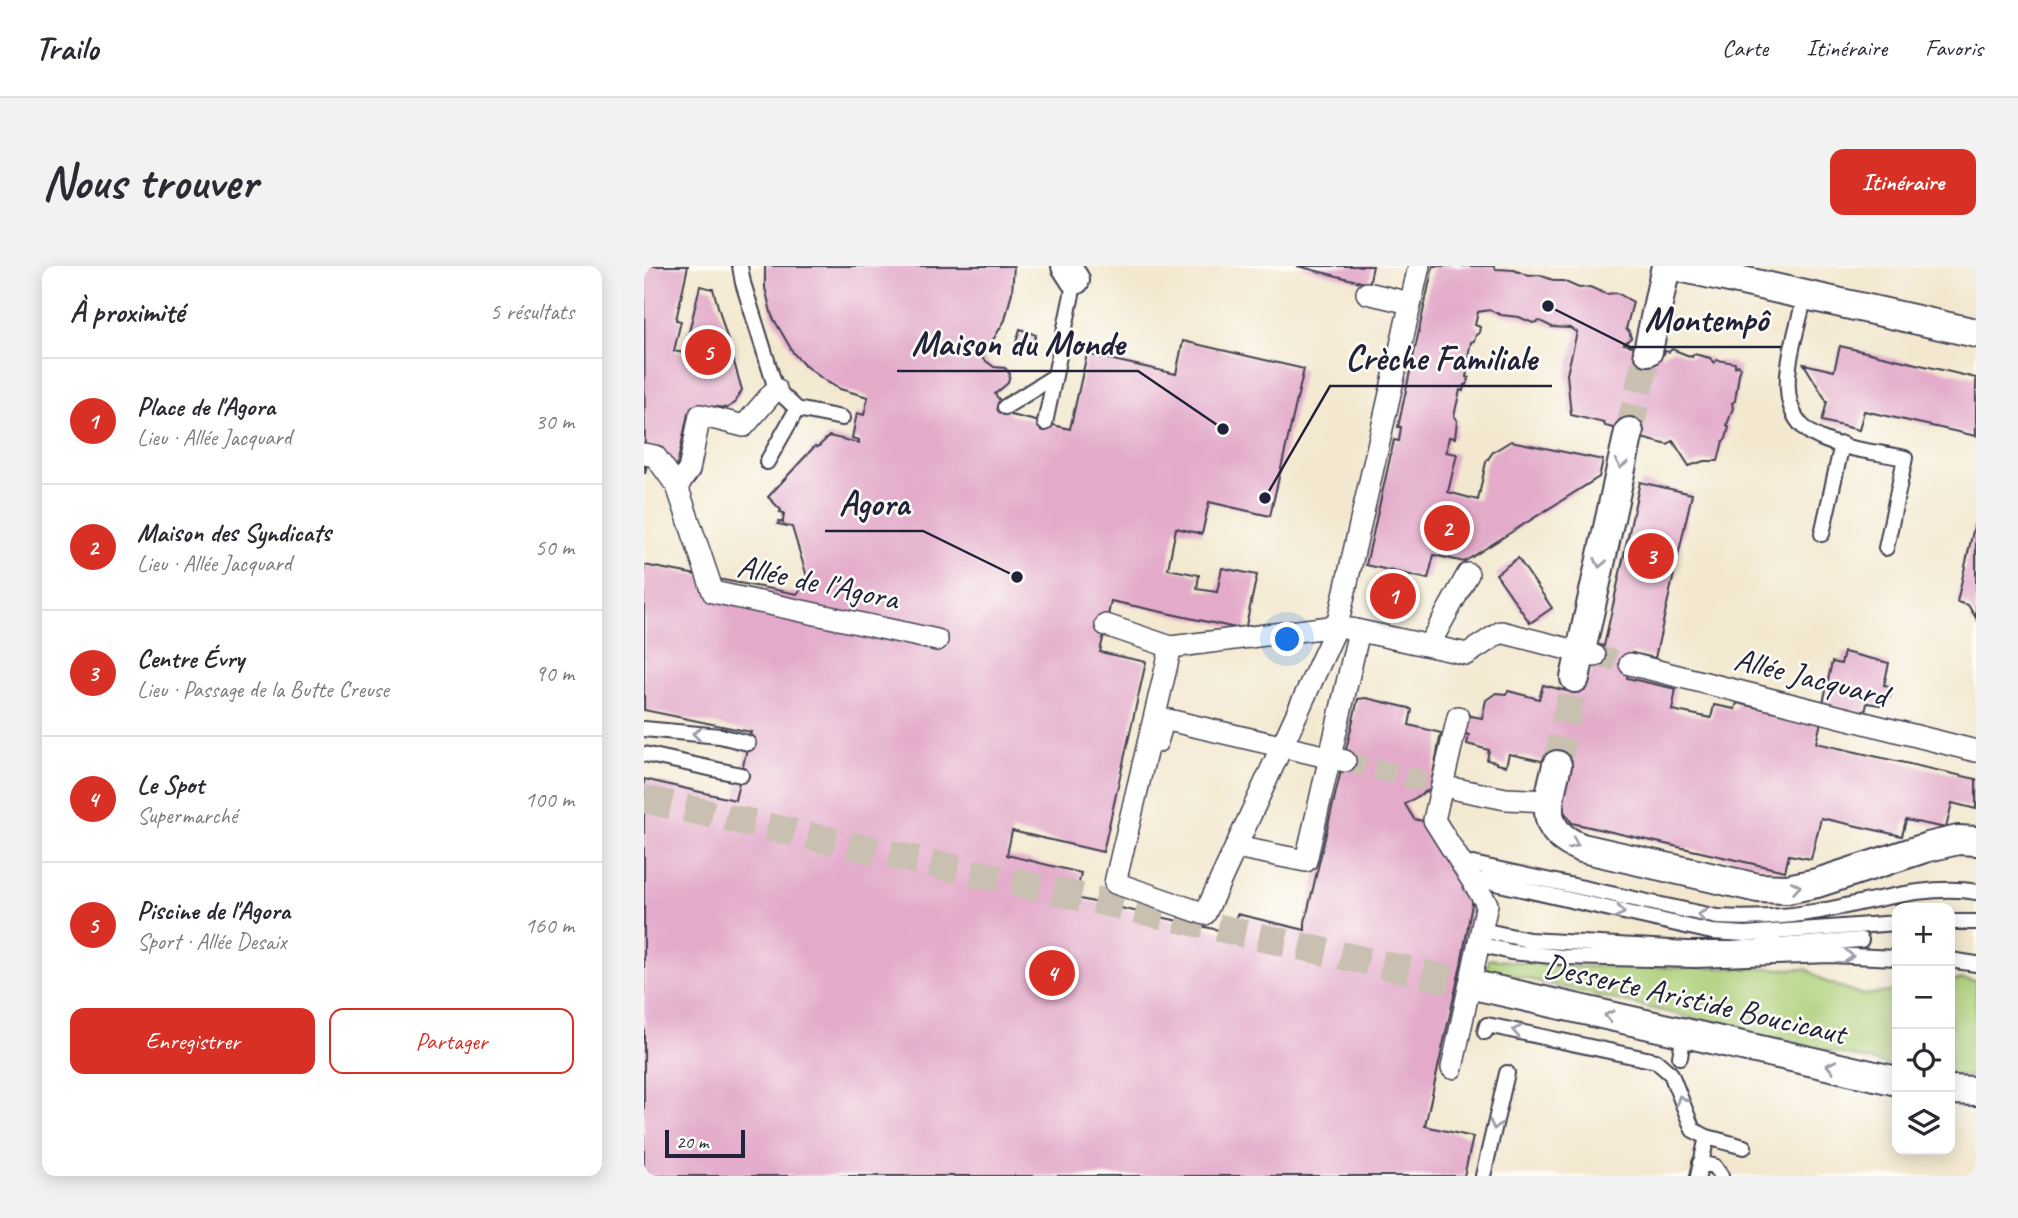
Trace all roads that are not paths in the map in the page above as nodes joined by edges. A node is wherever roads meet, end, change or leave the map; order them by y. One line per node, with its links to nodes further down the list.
1 (740, 266): 12 (lane)
2 (1419, 266): 8 (street)
3 (1666, 266): 10 (street)
4 (1675, 266): 7 (street)
5 (1071, 273): 11 (lane)
6 (1367, 293): 8 (street)
7 (1805, 295): 9 (street); 18 (lane)
8 (1410, 303): 26 (street)
9 (1976, 333)
10 (1648, 351)
11 (1055, 376): 13 (lane); 16 (lane)
12 (776, 390): 14 (lane); 21 (street)
13 (1004, 407)
14 (797, 409): 15 (lane); 20 (lane)
15 (842, 418)
16 (1045, 424)
17 (1629, 432): 30 (street, one-way to 30)
18 (1842, 444): 22 (lane); 23 (lane)
19 (644, 454): 21 (street)
20 (768, 462)
21 (677, 486): 27 (street, Allée de l'Agora)
22 (1822, 534)
23 (1886, 548)
24 (1468, 574): 28 (street)
25 (1106, 625): 29 (street)
26 (1348, 628): 28 (street); 29 (street); 35 (street); 39 (street)
27 (937, 640)
28 (1429, 645): 30 (street)
29 (1171, 647): 45 (street)
30 (1583, 662)
31 (1630, 664): 36 (street, Allée Jacquard)
32 (1458, 717): 60 (street)
33 (644, 729): 34 (lane, one-way to 33)
34 (748, 743)
35 (1282, 746): 38 (street); 39 (street); 45 (street)
36 (1976, 751)
37 (644, 754): 41 (lane)
38 (1153, 757)
39 (1338, 759): 45 (street)
40 (1557, 765): 43 (street)
41 (741, 775)
42 (1456, 789): 43 (street)
43 (1548, 801): 44 (street, one-way to 44)
44 (1976, 841)
45 (1236, 847)
46 (1473, 864): 49 (lane, one-way to 46)
47 (1482, 880): 53 (lane, one-way to 53)
48 (1976, 892): 49 (lane)
49 (1891, 898): 53 (lane)
50 (1955, 922): 51 (lane)
51 (1976, 922)
52 (1892, 924): 53 (lane)
53 (1860, 933): 54 (lane); 55 (lane, one-way to 55)
54 (1892, 955)
55 (1892, 958)
56 (1955, 961): 57 (lane)
57 (1976, 964)
58 (1478, 986): 62 (street, Desserte Aristide Boucicaut, one-way to 58)
59 (1485, 1032): 65 (lane, one-way to 59)
60 (1452, 1068)
61 (1507, 1073): 68 (lane, one-way to 68)
62 (1892, 1080)
63 (1955, 1090): 64 (street)
64 (1976, 1091)
65 (1707, 1138): 66 (lane); 67 (lane)
66 (1744, 1147)
67 (1699, 1170): 69 (lane)
68 (1483, 1176)
69 (1721, 1176)

